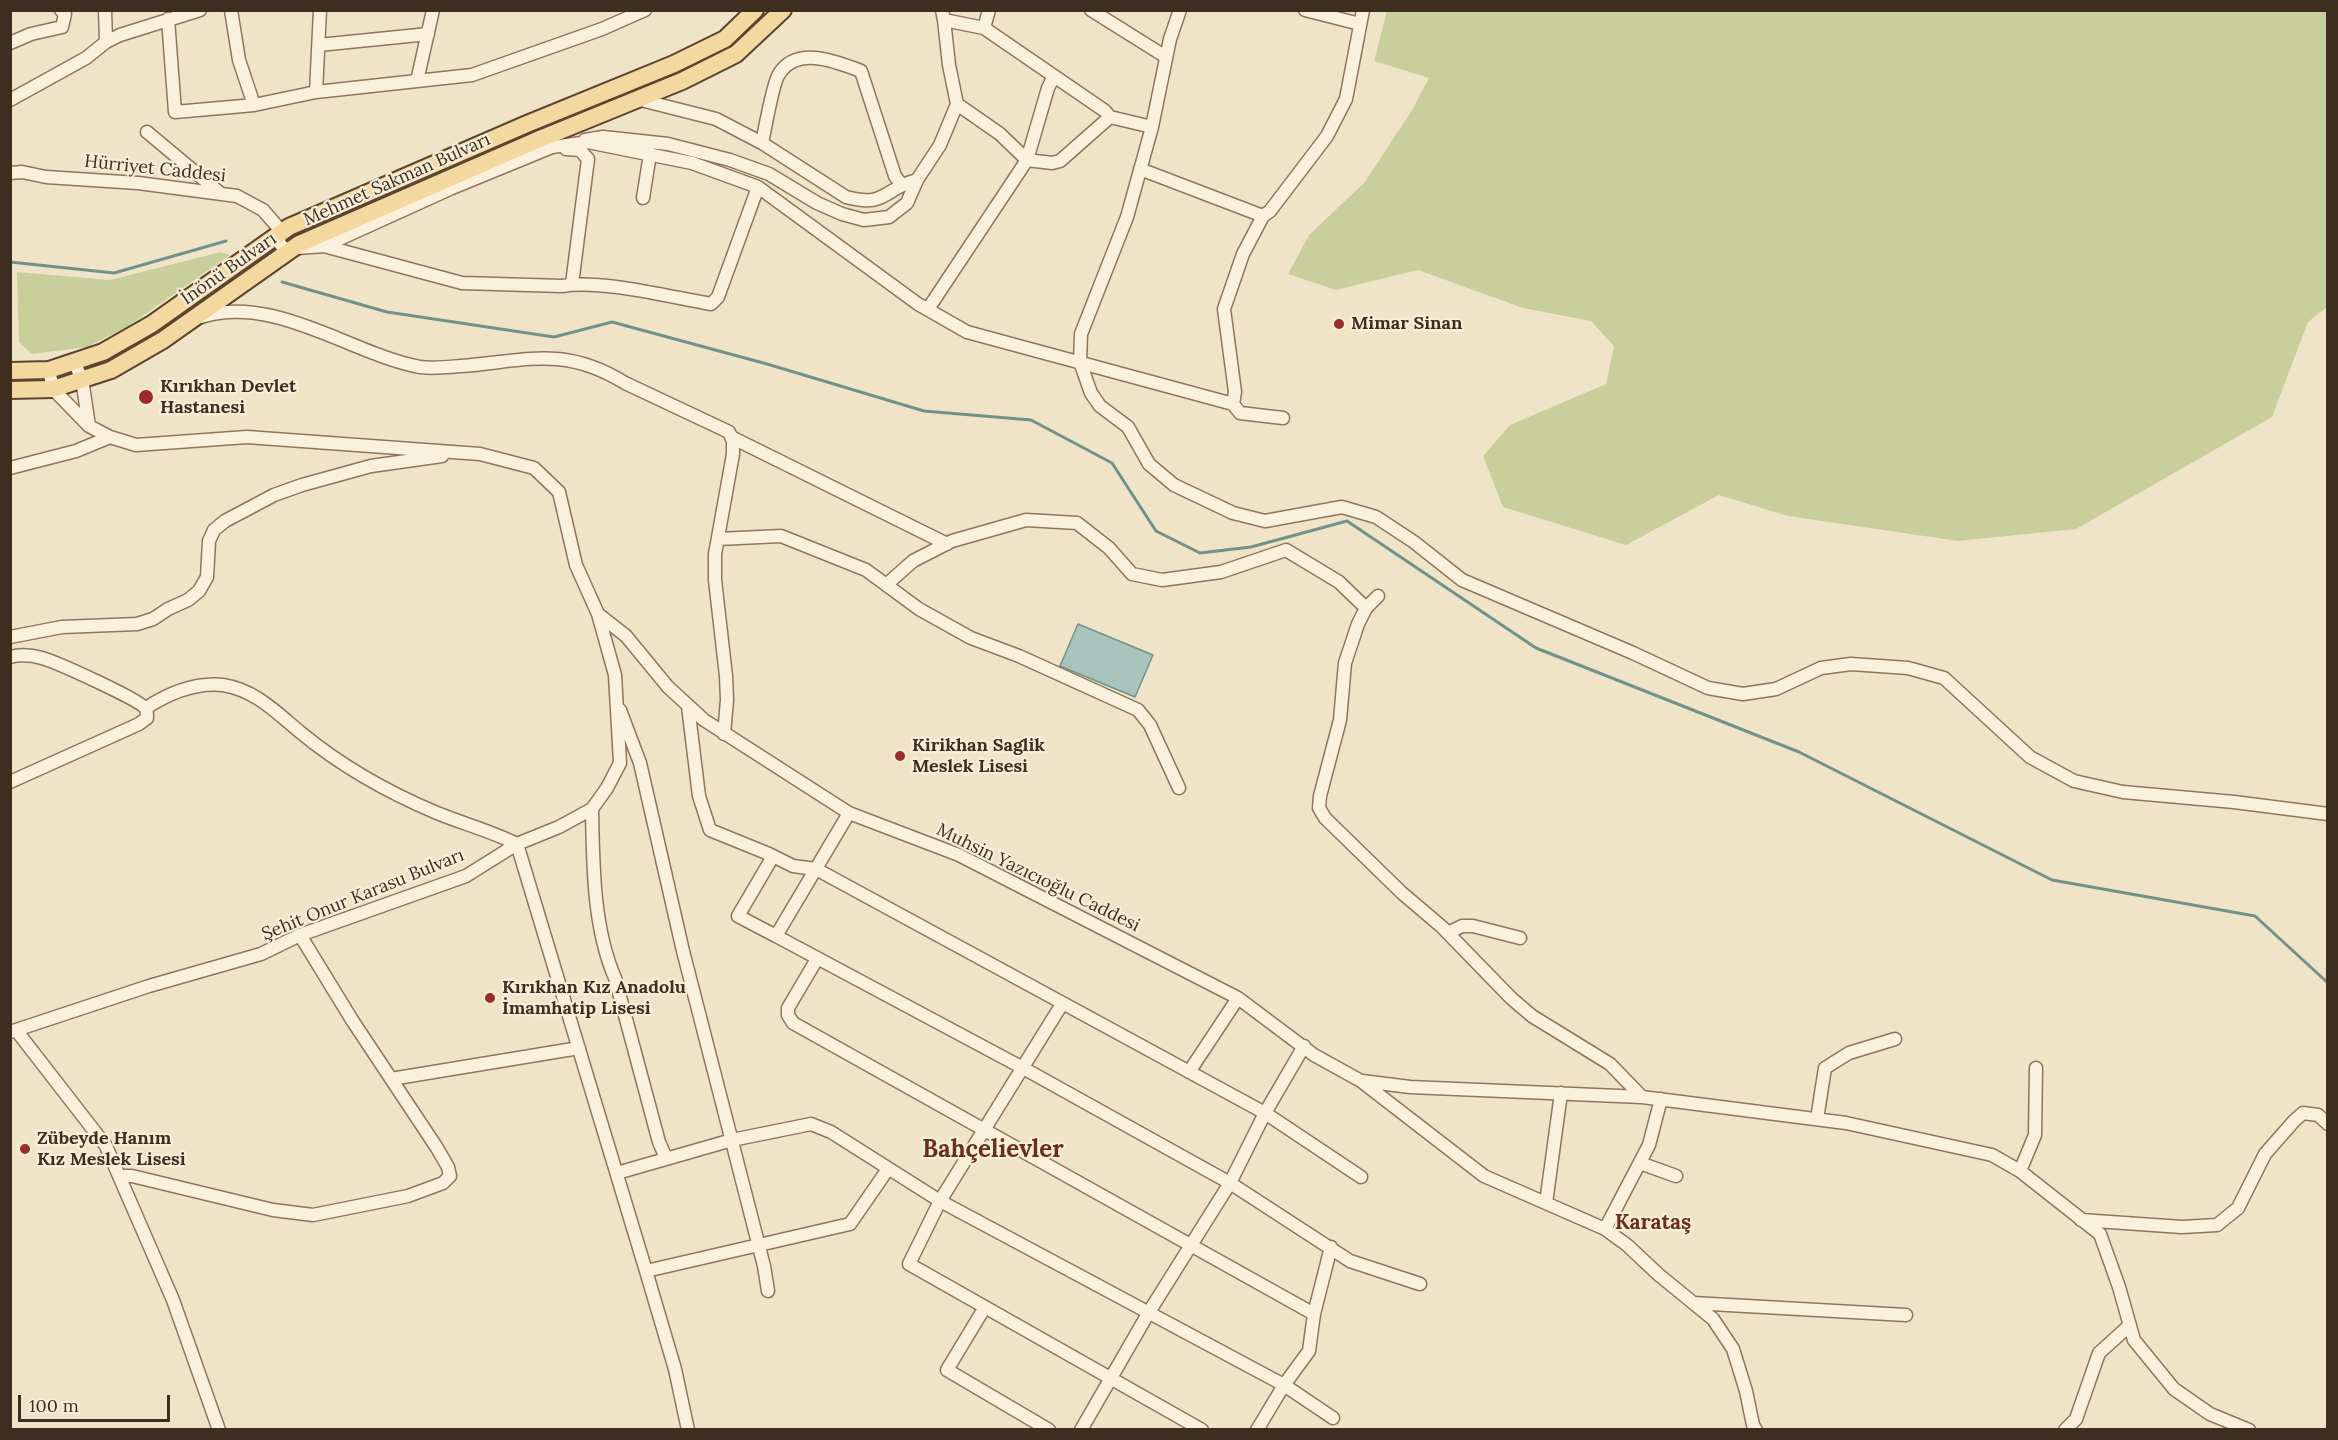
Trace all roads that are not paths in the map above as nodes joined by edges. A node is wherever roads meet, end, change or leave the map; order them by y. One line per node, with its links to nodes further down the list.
1 (61, 10): 21 (street)
2 (105, 10): 20 (street)
3 (200, 10): 16 (street)
4 (231, 10): 30 (street)
5 (321, 10): 22 (street)
6 (433, 10): 19 (street)
7 (645, 10): 25 (street)
8 (755, 10): 48 (main road, Mehmet Sakman Bulvarı)
9 (783, 10): 27 (main road, Mehmet Sakman Bulvarı)
10 (989, 10): 18 (street)
11 (1091, 10): 23 (street)
12 (1180, 10): 23 (street)
13 (1305, 10): 17 (street)
14 (1363, 10): 17 (street)
15 (943, 15): 18 (street); 29 (street)
16 (168, 19): 20 (street); 30 (street)
17 (1360, 24): 47 (street)
18 (984, 28): 24 (street)
19 (428, 34): 22 (street); 25 (street)
20 (106, 42): 28 (street)
21 (10, 44)
22 (319, 45): 26 (street)
23 (1166, 57): 32 (street)
24 (1053, 78): 31 (street); 38 (street)
25 (417, 81): 26 (street)
26 (316, 92): 30 (street)
27 (637, 99): 34 (street); 50 (main road, Mehmet Sakman Bulvarı)
28 (10, 100)
29 (957, 104): 38 (street); 42 (street)
30 (254, 105)
31 (1110, 117): 32 (street); 38 (street)
32 (1152, 127): 40 (street)
33 (147, 132): 45 (street)
34 (762, 143): 43 (street); 43 (street)
35 (552, 147): 36 (street); 42 (street); 49 (street); 51 (street)
36 (650, 154): 44 (street); 46 (street)
37 (10, 160): 41 (street)
38 (1027, 160): 52 (street)
39 (10, 165): 41 (street)
40 (1140, 169): 47 (street); 55 (street)
41 (16, 172): 45 (street, Hürriyet Caddesi)
42 (917, 180): 43 (street)
43 (901, 184)
44 (758, 187): 51 (street); 52 (street)
45 (220, 193): 48 (street, Hürriyet Caddesi)
46 (643, 198)
47 (1263, 216): 61 (street)
48 (282, 232): 50 (street, Mehmet Sakman Bulvarı); 54 (main road, İnönü Bulvarı)
49 (324, 246): 50 (street); 51 (street)
50 (293, 248): 53 (main road, İnönü Bulvarı)
51 (572, 284)
52 (927, 309): 55 (street)
53 (191, 320): 58 (main road, İnönü Bulvarı); 65 (street)
54 (74, 362): 56 (main road, İnönü Bulvarı); 58 (street)
55 (1080, 362): 61 (street); 84 (street)
56 (49, 370): 57 (main road, İnönü Bulvarı); 59 (street)
57 (10, 371)
58 (82, 379): 59 (main road, İnönü Bulvarı); 63 (street)
59 (53, 389): 60 (main road, İnönü Bulvarı); 63 (street, Muhsin Yazıcıoğlu Caddesi)
60 (10, 390)
61 (1233, 404): 62 (street)
62 (1283, 418)
63 (89, 426): 64 (street, Muhsin Yazıcıoğlu Caddesi)
64 (110, 437): 66 (street, Muhsin Yazıcıoğlu Caddesi); 67 (street)
65 (731, 437): 68 (street); 69 (street)
66 (452, 452): 73 (street, Muhsin Yazıcıoğlu Caddesi); 74 (street)
67 (10, 468)
68 (718, 539): 70 (street); 79 (street)
69 (947, 544): 70 (street); 72 (street)
70 (886, 585): 81 (street)
71 (1378, 596): 72 (street)
72 (1366, 608): 88 (street)
73 (598, 614): 76 (street, Şehit Onur Karasu Bulvarı); 77 (street, Muhsin Yazıcıoğlu Caddesi)
74 (10, 637)
75 (10, 657): 78 (street)
76 (616, 698): 82 (street, Şehit Onur Karasu Bulvarı); 111 (street)
77 (688, 705): 79 (street, Muhsin Yazıcıoğlu Caddesi); 86 (street)
78 (146, 708): 80 (street); 85 (street)
79 (724, 734): 83 (street, Muhsin Yazıcıoğlu Caddesi)
80 (10, 782)
81 (1179, 788)
82 (592, 809): 85 (street, Şehit Onur Karasu Bulvarı); 112 (street)
83 (849, 813): 87 (street); 93 (street, Muhsin Yazıcıoğlu Caddesi)
84 (2328, 814)
85 (518, 844): 89 (street, Şehit Onur Karasu Bulvarı); 98 (street)
86 (769, 854): 87 (street); 90 (street)
87 (816, 869): 90 (street); 94 (street)
88 (1448, 933): 91 (street); 105 (street)
89 (300, 935): 95 (street, Şehit Onur Karasu Bulvarı); 102 (street)
90 (776, 936): 92 (street)
91 (1520, 938)
92 (817, 959): 99 (street); 110 (street)
93 (1239, 998): 97 (street, Muhsin Yazıcıoğlu Caddesi); 101 (street)
94 (1062, 1004): 99 (street); 101 (street)
95 (13, 1031): 117 (street)
96 (1895, 1039): 108 (street)
97 (1304, 1046): 103 (street, Muhsin Yazıcıoğlu Caddesi); 107 (street)
98 (579, 1048): 102 (street); 116 (street)
99 (1023, 1068): 110 (street); 120 (street)
100 (2036, 1068): 115 (street)
101 (1190, 1072): 107 (street)
102 (392, 1079): 117 (street)
103 (1361, 1081): 104 (street); 122 (street, Muhsin Yazıcıoğlu Caddesi)
104 (1561, 1094): 105 (street); 122 (street)
105 (1642, 1097): 106 (street)
106 (1661, 1099): 108 (street); 113 (street)
107 (1265, 1113): 119 (street); 120 (street)
108 (1817, 1119): 115 (street)
109 (2328, 1124): 123 (street)
110 (984, 1131): 121 (street); 125 (street)
111 (732, 1140): 112 (street); 114 (street); 126 (street)
112 (666, 1158): 116 (street)
113 (1640, 1163): 118 (street); 124 (street)
114 (888, 1169): 121 (street); 126 (street)
115 (2020, 1172): 123 (street)
116 (617, 1173): 128 (street)
117 (119, 1176): 141 (street)
118 (1676, 1176)
119 (1361, 1177)
120 (1230, 1183): 125 (street); 127 (street)
121 (940, 1201): 132 (street); 133 (street)
122 (1546, 1203): 124 (street, Muhsin Yazıcıoğlu Caddesi)
123 (2081, 1220): 136 (street)
124 (1605, 1229): 131 (street, Muhsin Yazıcıoğlu Caddesi)
125 (1191, 1244): 133 (street); 134 (street)
126 (759, 1245): 128 (street); 130 (street)
127 (1330, 1247): 129 (street); 134 (street)
128 (646, 1271): 142 (street)
129 (1420, 1284)
130 (768, 1291)
131 (1693, 1303): 135 (street); 140 (street, Muhsin Yazıcıoğlu Caddesi)
132 (985, 1307): 137 (street); 143 (street)
133 (1149, 1312): 137 (street); 138 (street)
134 (1314, 1314): 138 (street)
135 (1906, 1315)
136 (2130, 1325): 147 (street); 148 (street)
137 (1112, 1378): 144 (street); 145 (street)
138 (1284, 1385): 139 (street); 146 (street)
139 (1333, 1418)
140 (1753, 1428)
141 (219, 1430)
142 (688, 1430)
143 (1049, 1430)
144 (1081, 1430)
145 (1202, 1430)
146 (1257, 1430)
147 (2065, 1430)
148 (2249, 1430)

